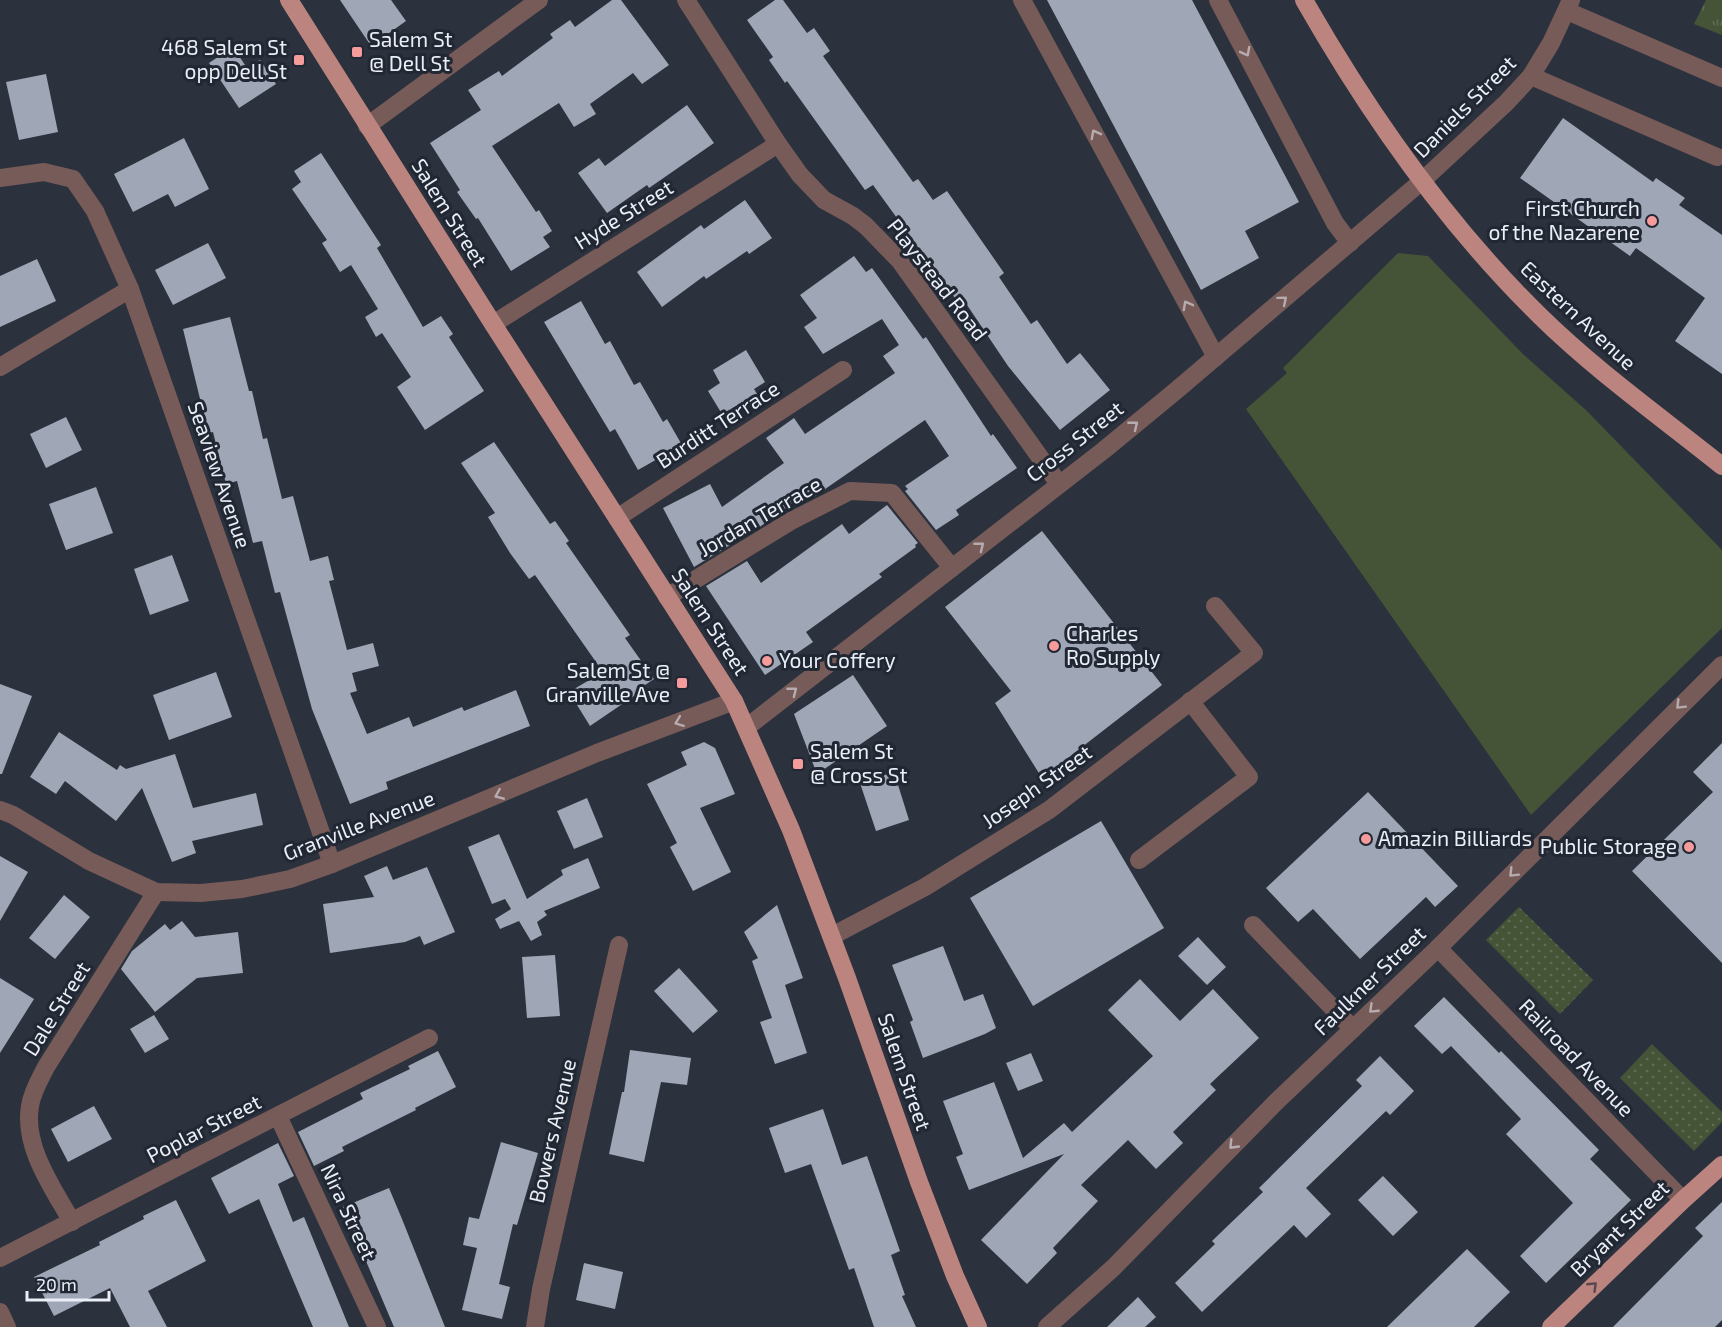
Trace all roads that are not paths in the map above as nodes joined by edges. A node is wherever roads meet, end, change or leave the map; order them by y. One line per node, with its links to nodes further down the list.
1 (290, 0): 10 (main road, Salem Street)
2 (539, 0): 10 (street)
3 (686, 0): 11 (street, Playstead Road)
4 (1022, 0): 18 (street, one-way to 4)
5 (1218, 0): 15 (street, one-way to 15)
6 (1304, 0): 14 (main road, Eastern Avenue)
7 (1569, 5): 8 (street, Daniels Street); 9 (street)
8 (1531, 76): 12 (street); 14 (street, Daniels Street)
9 (1722, 78)
10 (367, 126): 17 (main road, Salem Street)
11 (778, 144): 17 (street, Hyde Street); 22 (street, Playstead Road)
12 (1717, 156)
13 (0, 178): 16 (street, Seaview Avenue)
14 (1422, 181): 15 (street, Cross Street); 21 (main road, Eastern Avenue)
15 (1350, 243): 18 (street, Cross Street, one-way to 15)
16 (130, 289): 19 (street); 33 (street, Seaview Avenue)
17 (493, 324): 23 (main road, Salem Street)
18 (1216, 357): 22 (street, Cross Street, one-way to 18)
19 (0, 367)
20 (843, 370): 23 (street, Burditt Terrace)
21 (1722, 466)
22 (1059, 484): 24 (street, Cross Street, one-way to 22)
23 (617, 518): 25 (main road, Salem Street)
24 (952, 568): 25 (street, Jordan Terrace); 30 (street, Cross Street, one-way to 24)
25 (667, 597): 28 (main road, Salem Street)
26 (1215, 606): 29 (street, Joseph Street)
27 (1722, 665): 38 (street, Faulkner Street, one-way to 38)
28 (734, 700): 30 (main road, Salem Street); 33 (street, Granville Avenue, one-way to 33)
29 (1190, 701): 32 (street); 36 (street, Joseph Street)
30 (747, 727): 36 (main road, Salem Street)
31 (0, 810): 34 (street, Granville Avenue)
32 (1139, 860)
33 (332, 864): 34 (street, Granville Avenue)
34 (156, 892): 44 (street, Dale Street)
35 (1253, 925): 39 (street)
36 (832, 936): 50 (main road, Salem Street)
37 (619, 945): 49 (street, Bowers Avenue)
38 (1438, 948): 39 (street, Faulkner Street, one-way to 39); 43 (street, Railroad Avenue)
39 (1353, 1029): 51 (street, Faulkner Street, one-way to 51)
40 (429, 1038): 41 (street, Poplar Street)
41 (278, 1116): 44 (street, Poplar Street); 48 (street, Nira Street)
42 (1722, 1165): 43 (main road, Bryant Street)
43 (1683, 1200): 52 (main road, Bryant Street, one-way to 43)
44 (72, 1222): 45 (street, Poplar Street)
45 (0, 1258)
46 (0, 1312): 47 (street)
47 (7, 1327)
48 (377, 1327)
49 (535, 1327)
50 (978, 1327)
51 (1047, 1327)
52 (1551, 1327)

